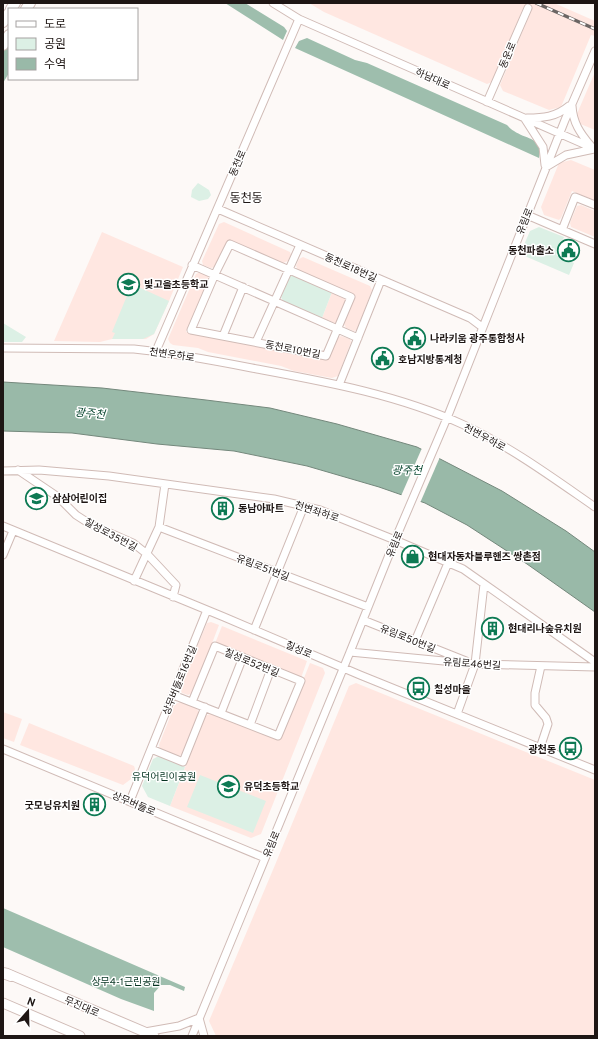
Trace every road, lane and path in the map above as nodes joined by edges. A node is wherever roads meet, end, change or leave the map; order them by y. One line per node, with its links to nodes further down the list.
1 (273, 3): 3 (street, 하남대로)
2 (528, 8): 5 (street, 동운로)
3 (299, 19): 5 (street, 하남대로); 12 (street, 동천로)
4 (595, 51): 6 (street, 유림로)
5 (487, 102): 7 (street, 하남대로)
6 (572, 104): 7 (street); 8 (street, 유림로); 9 (street)
7 (525, 118): 8 (street, 하남대로); 10 (street)
8 (559, 133): 9 (street, 하남대로); 10 (street, 유림로)
9 (594, 149): 10 (street)
10 (546, 168): 13 (street, 유림로)
11 (595, 205): 14 (street)
12 (218, 209): 16 (street, 동천로18번길); 17 (street, 동천로)
13 (527, 215): 14 (street); 23 (street, 유림로)
14 (562, 230): 15 (street)
15 (595, 244)
16 (300, 245): 18 (street, 동천로10번길); 20 (street, 동천로18번길)
17 (192, 265): 19 (street); 29 (street, 동천로)
18 (289, 270): 19 (street, 동천로10번길); 22 (street, 동천로10번길); 24 (street, 동천로10번길)
19 (215, 274): 21 (street); 25 (street, 동천로10번길)
20 (381, 280): 23 (street, 동천로18번길); 26 (street)
21 (243, 287): 22 (street); 25 (street)
22 (274, 301): 24 (street); 27 (street, 동천로10번길)
23 (482, 327): 31 (street, 유림로)
24 (338, 330): 26 (street); 27 (street, 동천로10번길)
25 (223, 336): 27 (street, 동천로10번길)
26 (358, 338): 30 (street)
27 (256, 342)
28 (3, 348): 29 (street, 천변우하로)
29 (156, 351): 30 (street, 천변우하로)
30 (339, 385): 31 (street, 천변우하로)
31 (447, 418): 36 (street, 천변우하로); 40 (street, 유림로)
32 (18, 470): 33 (street, 천변좌하로); 34 (street, 천변좌하로); 41 (street, 칠성로35번길)
33 (3, 471)
34 (165, 484): 35 (street, 천변좌하로); 38 (street, 칠성로35번길)
35 (304, 506): 40 (street, 천변좌하로); 44 (street)
36 (595, 507)
37 (3, 526): 39 (street, 칠성로)
38 (159, 527): 41 (street, 칠성로35번길); 44 (street, 유림로51번길)
39 (13, 531): 42 (street); 45 (street, 칠성로)
40 (396, 537): 43 (street, 천변좌하로); 48 (street, 유림로)
41 (147, 554): 45 (street, 칠성로35번길); 47 (street, 칠성로35번길)
42 (3, 555)
43 (448, 563): 46 (street, 천변좌하로); 52 (street)
44 (277, 572): 48 (street, 유림로51번길); 51 (street)
45 (134, 581): 47 (street, 칠성로)
46 (484, 584): 55 (street, 천변좌하로); 56 (street)
47 (173, 597): 49 (street, 칠성로)
48 (368, 607): 50 (street, 유림로)
49 (207, 610): 51 (street, 칠성로); 61 (street, 상무버들로16번길)
50 (363, 620): 52 (street, 유림로50번길); 53 (street, 유림로)
51 (254, 630): 59 (street, 칠성로)
52 (415, 641): 56 (street, 유림로50번길)
53 (350, 652): 56 (street, 유림로46번길); 59 (street, 유림로)
54 (242, 657): 60 (street, 칠성로52번길); 62 (street, 칠성로52번길); 64 (street)
55 (595, 662)
56 (475, 664): 57 (street, 유림로46번길); 65 (street)
57 (541, 666): 58 (street, 유림로46번길); 67 (street)
58 (595, 667)
59 (343, 668): 65 (street, 칠성로); 72 (street, 유림로)
60 (271, 669): 66 (street); 66 (street, 칠성로52번길)
61 (173, 695): 62 (street); 69 (street, 상무버들로16번길)
62 (192, 702): 63 (street)
63 (205, 707): 64 (street); 69 (street)
64 (221, 713): 66 (street)
65 (457, 714): 67 (street, 칠성로)
66 (250, 725)
67 (540, 748): 70 (street, 칠성로)
68 (3, 749): 71 (street, 상무버들로)
69 (151, 749): 71 (street, 상무버들로16번길)
70 (595, 770)
71 (130, 801): 72 (street, 상무버들로)
72 (265, 858): 75 (street, 유림로)
73 (6, 973): 76 (main road, 무진대로)
74 (3, 1002): 77 (main road)
75 (199, 1018): 76 (street); 79 (street, 유림로); 80 (street)
76 (145, 1034): 78 (main road, 무진대로)
77 (80, 1036)
78 (154, 1036)
79 (192, 1036)
80 (204, 1036)

